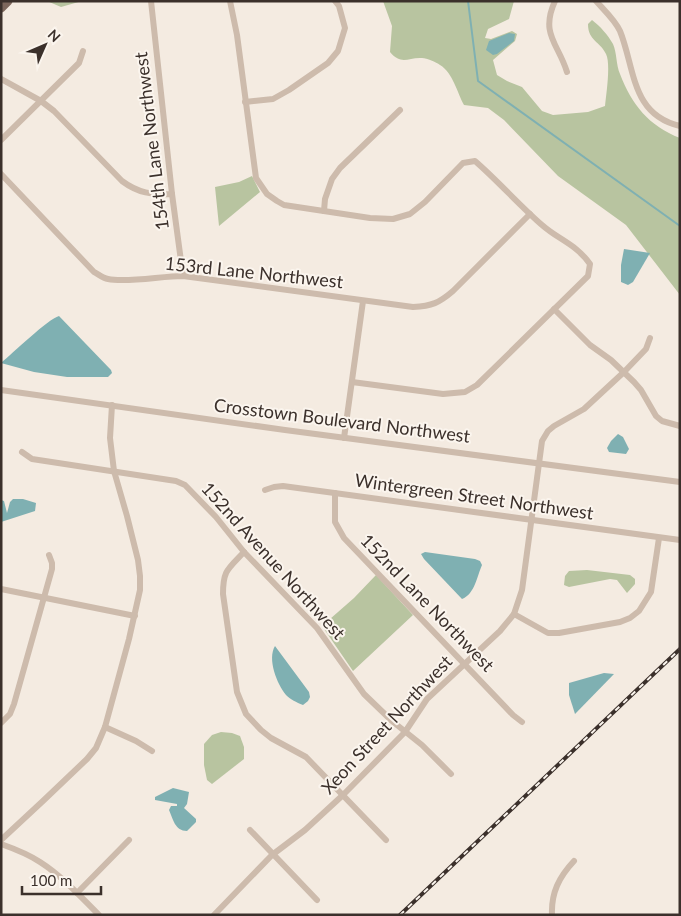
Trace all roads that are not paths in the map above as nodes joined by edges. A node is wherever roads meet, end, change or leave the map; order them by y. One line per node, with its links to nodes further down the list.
1 (8, 1): 7 (main road)
2 (151, 1): 17 (street, 154th Lane Northwest)
3 (230, 1): 12 (street)
4 (335, 1): 12 (street)
5 (555, 1): 9 (street)
6 (596, 1): 14 (street)
7 (1, 8)
8 (83, 51): 11 (street)
9 (567, 72)
10 (1, 79): 11 (street)
11 (41, 101): 15 (street); 17 (street)
12 (245, 102): 18 (street)
13 (400, 110): 18 (street)
14 (680, 126)
15 (1, 140)
16 (1, 174): 20 (street, 153rd Lane Northwest)
17 (172, 194): 20 (street, 154th Lane Northwest)
18 (324, 211): 19 (street)
19 (530, 214): 21 (street, 153rd Lane Northwest); 22 (street)
20 (183, 276): 21 (street, 153rd Lane Northwest)
21 (363, 301): 25 (street)
22 (554, 308): 24 (street); 25 (street)
23 (650, 338): 24 (street, Xeon Street Northwest)
24 (624, 372): 28 (street); 31 (street, Xeon Street Northwest)
25 (352, 382): 29 (street)
26 (1, 390): 27 (street, Crosstown Boulevard Northwest)
27 (112, 405): 29 (street, Crosstown Boulevard Northwest); 32 (street)
28 (680, 426)
29 (344, 438): 31 (street, Crosstown Boulevard Northwest)
30 (22, 452): 32 (street)
31 (539, 462): 33 (street, Crosstown Boulevard Northwest); 36 (street, Xeon Street Northwest)
32 (114, 471): 39 (street, 152nd Avenue Northwest); 44 (street)
33 (680, 482)
34 (265, 490): 35 (street, Wintergreen Street Northwest)
35 (335, 494): 36 (street, Wintergreen Street Northwest); 45 (street, 152nd Lane Northwest)
36 (532, 521): 37 (street, Wintergreen Street Northwest); 43 (street, Xeon Street Northwest)
37 (659, 538): 38 (street, Wintergreen Street Northwest); 43 (street)
38 (680, 540)
39 (244, 552): 49 (street, 152nd Avenue Northwest); 52 (street)
40 (49, 555): 42 (street)
41 (1, 589): 42 (street)
42 (44, 598): 44 (street); 47 (street)
43 (514, 614): 45 (street, Xeon Street Northwest)
44 (135, 616): 48 (street)
45 (465, 664): 46 (street, 152nd Lane Northwest); 49 (street, Xeon Street Northwest)
46 (522, 722)
47 (1, 723)
48 (105, 727): 50 (street); 54 (street)
49 (405, 732): 51 (street, 152nd Avenue Northwest); 52 (street, Xeon Street Northwest)
50 (152, 752)
51 (451, 774)
52 (343, 795): 56 (street); 58 (street, Xeon Street Northwest)
53 (250, 830): 58 (street)
54 (1, 840)
55 (128, 840): 60 (street)
56 (386, 840)
57 (1, 844): 60 (street)
58 (272, 854): 61 (street); 63 (street, Xeon Street Northwest)
59 (574, 862): 64 (street)
60 (77, 893): 62 (street)
61 (317, 900)
62 (99, 915)
63 (214, 915)
64 (552, 915)

